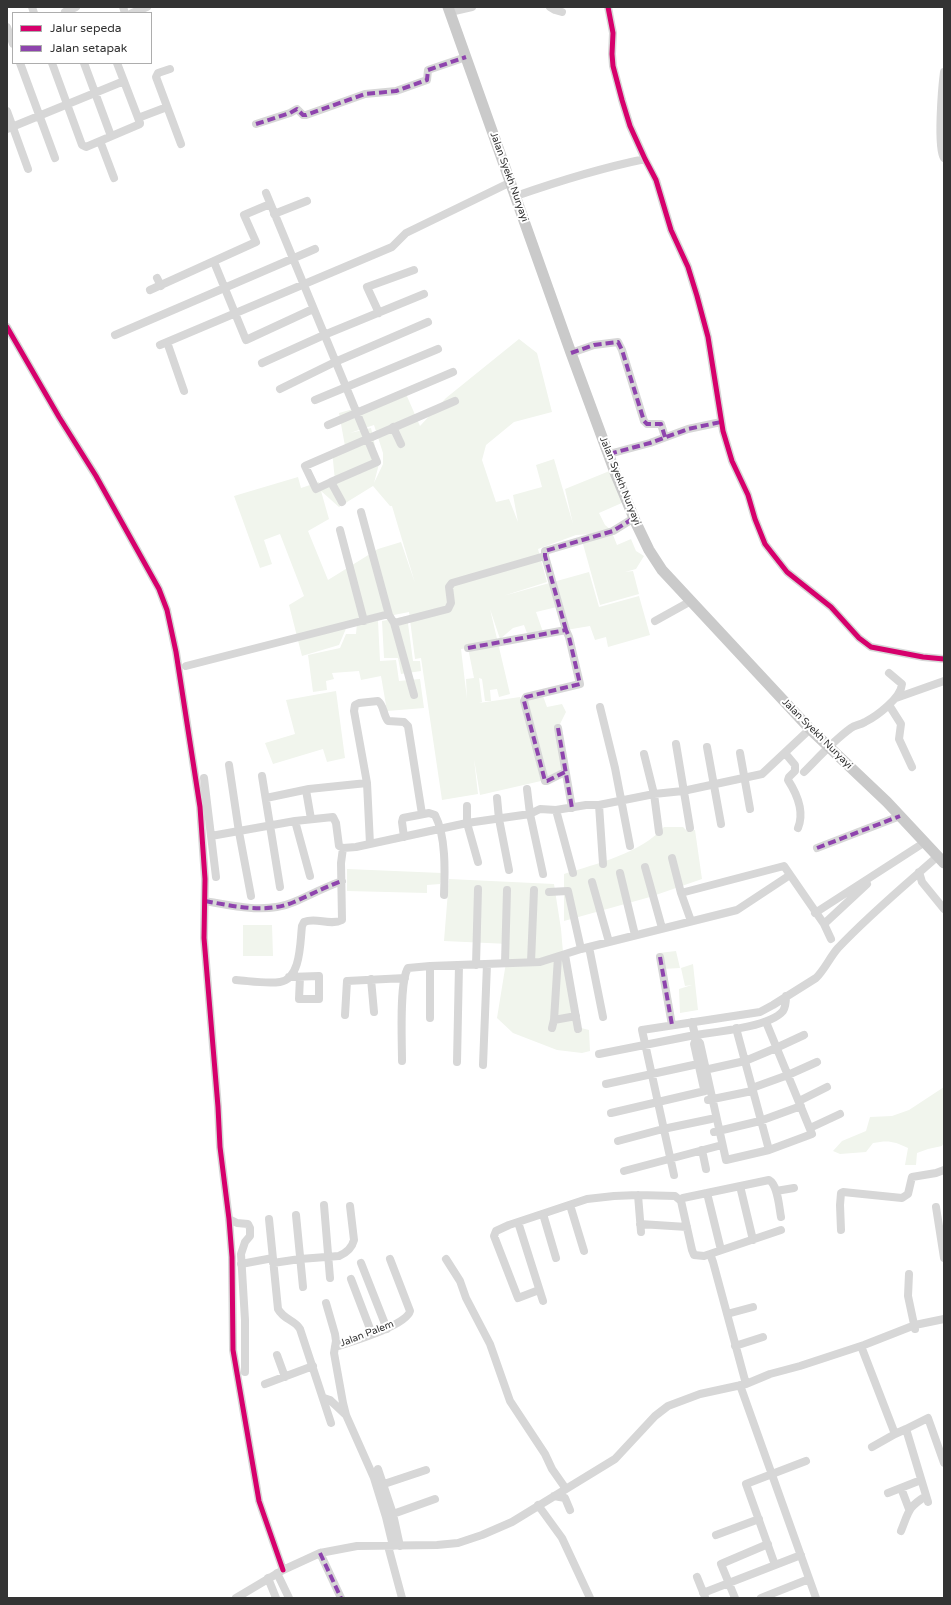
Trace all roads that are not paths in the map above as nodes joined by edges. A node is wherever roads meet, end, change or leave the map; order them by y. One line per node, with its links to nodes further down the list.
1 (76, 7): 7 (street)
2 (147, 7): 8 (street)
3 (472, 7): 6 (street)
4 (550, 7): 9 (street)
5 (608, 7): 33 (street)
6 (449, 9): 12 (main road, Jalan Syekh Nuryayi)
7 (64, 11)
8 (134, 12)
9 (562, 12)
10 (7, 27): 11 (street)
11 (11, 42)
12 (466, 57): 26 (street); 36 (main road, Jalan Syekh Nuryayi)
13 (20, 64): 24 (street)
14 (52, 64): 21 (street)
15 (84, 64): 20 (street)
16 (117, 64): 19 (street)
17 (170, 69): 22 (street)
18 (944, 72): 32 (street)
19 (124, 81): 20 (street); 25 (street)
20 (95, 93): 21 (street); 28 (street)
21 (68, 105): 24 (street); 29 (street)
22 (167, 107): 25 (street); 30 (street)
23 (7, 111): 27 (street)
24 (40, 115): 27 (street); 31 (street)
25 (138, 118): 28 (street)
26 (256, 124)
27 (10, 128): 34 (street)
28 (111, 136): 29 (street)
29 (100, 141): 35 (street)
30 (181, 144)
31 (55, 158)
32 (944, 158)
33 (645, 159): 38 (street); 68 (street)
34 (28, 169)
35 (114, 178)
36 (511, 182): 38 (main road, Jalan Syekh Nuryayi); 46 (street)
37 (266, 193): 40 (street)
38 (516, 196): 58 (main road, Jalan Syekh Nuryayi)
39 (307, 202): 41 (street)
40 (270, 204): 41 (street); 44 (street)
41 (274, 214): 43 (street)
42 (315, 249): 43 (street)
43 (292, 259): 46 (street); 47 (street)
44 (214, 262): 47 (street); 48 (street)
45 (414, 270): 51 (street)
46 (303, 284): 50 (street); 52 (street)
47 (224, 287): 52 (street); 55 (street)
48 (150, 290)
49 (424, 294): 51 (street)
50 (313, 309): 52 (street); 56 (street)
51 (379, 312): 56 (street)
52 (235, 313): 64 (street)
53 (428, 322): 59 (street)
54 (7, 327): 169 (street)
55 (114, 335)
56 (324, 335): 59 (street); 60 (street)
57 (438, 349): 62 (street)
58 (571, 353): 71 (street); 74 (main road, Jalan Syekh Nuryayi)
59 (335, 362): 62 (street); 63 (street)
60 (262, 364)
61 (454, 372): 67 (street)
62 (346, 387): 65 (street); 67 (street)
63 (280, 389)
64 (184, 390)
65 (314, 400)
66 (455, 401): 70 (street)
67 (357, 413): 69 (street); 72 (street)
68 (719, 422): 71 (street); 88 (street)
69 (328, 425)
70 (393, 427): 72 (street); 73 (street)
71 (664, 437): 74 (street)
72 (368, 438): 75 (street); 75 (street)
73 (401, 444)
74 (609, 454): 78 (main road, Jalan Syekh Nuryayi)
75 (331, 482): 76 (street)
76 (342, 502)
77 (361, 512): 82 (street)
78 (634, 518): 80 (street); 81 (main road, Jalan Syekh Nuryayi)
79 (340, 530): 83 (street)
80 (545, 556): 85 (street); 86 (street)
81 (691, 601): 84 (street); 96 (main road, Jalan Syekh Nuryayi)
82 (389, 616): 83 (street); 85 (street)
83 (364, 620): 89 (street)
84 (656, 621)
85 (394, 623): 92 (street)
86 (566, 630): 87 (street); 105 (street)
87 (468, 648)
88 (944, 659)
89 (186, 666)
90 (889, 673): 93 (street)
91 (944, 681): 93 (street)
92 (414, 695)
93 (892, 702): 99 (street); 104 (street)
94 (600, 706): 118 (street)
95 (558, 728): 105 (street)
96 (810, 729): 99 (main road, Jalan Syekh Nuryayi); 101 (street)
97 (676, 744): 114 (street)
98 (707, 747): 111 (street)
99 (828, 747): 106 (street); 126 (main road, Jalan Syekh Nuryayi)
100 (740, 753): 109 (street)
101 (786, 753): 109 (street); 134 (street)
102 (644, 754): 115 (street)
103 (229, 765): 136 (street)
104 (912, 767)
105 (565, 772): 121 (street)
106 (804, 772)
107 (262, 776): 116 (street)
108 (204, 778): 138 (street)
109 (744, 778): 111 (street); 122 (street)
110 (366, 784): 113 (street); 124 (street); 141 (street)
111 (714, 784): 114 (street); 131 (street)
112 (527, 789): 125 (street)
113 (306, 790): 116 (street); 127 (street)
114 (683, 790): 115 (street); 133 (street)
115 (654, 794): 118 (street); 137 (street)
116 (266, 798): 132 (street)
117 (497, 798): 128 (street)
118 (622, 801): 119 (street); 142 (street)
119 (599, 805): 121 (street); 148 (street)
120 (467, 806): 130 (street)
121 (572, 808): 123 (street)
122 (750, 809)
123 (556, 810): 125 (street); 153 (street)
124 (422, 814): 135 (street); 139 (street)
125 (530, 814): 128 (street); 155 (street)
126 (900, 816): 140 (main road, Jalan Syekh Nuryayi); 144 (street)
127 (311, 819): 129 (street); 143 (street)
128 (499, 819): 130 (street); 151 (street)
129 (295, 821): 132 (street); 157 (street)
130 (467, 823): 135 (street); 147 (street)
131 (722, 824)
132 (271, 825): 136 (street); 161 (street)
133 (690, 828)
134 (798, 828)
135 (439, 829): 139 (street); 167 (street)
136 (239, 832): 138 (street); 168 (street)
137 (659, 832)
138 (211, 836): 158 (street)
139 (404, 837): 141 (street)
140 (925, 842): 146 (main road, Jalan Syekh Nuryayi); 150 (street)
141 (370, 844): 143 (street)
142 (630, 846)
143 (343, 848): 159 (street)
144 (817, 848)
145 (672, 858): 166 (street)
146 (941, 859): 152 (street)
147 (478, 862)
148 (603, 864)
149 (644, 867): 174 (street)
150 (882, 869): 171 (street); 173 (street)
151 (509, 870)
152 (919, 872): 170 (street); 192 (street)
153 (573, 873)
154 (620, 873): 175 (street)
155 (543, 874)
156 (790, 875): 166 (street); 171 (street); 172 (street)
157 (310, 876)
158 (216, 877)
159 (342, 881): 169 (street); 187 (street)
160 (592, 882): 177 (street)
161 (280, 887)
162 (478, 889): 185 (street)
163 (507, 890): 182 (street)
164 (534, 890): 181 (street)
165 (549, 892): 178 (street)
166 (681, 893): 172 (street)
167 (444, 894)
168 (251, 896)
169 (205, 900): 254 (street)
170 (944, 909)
171 (815, 913): 173 (street)
172 (691, 921): 174 (street)
173 (824, 924): 176 (street)
174 (662, 928): 175 (street)
175 (635, 935): 177 (street)
176 (831, 939)
177 (609, 942): 178 (street)
178 (585, 948): 179 (street); 196 (street)
179 (562, 956): 181 (street); 195 (street); 198 (street)
180 (660, 957): 201 (street)
181 (531, 962): 182 (street)
182 (505, 963): 183 (street)
183 (487, 964): 185 (street); 214 (street)
184 (459, 965): 185 (street); 186 (street); 212 (street)
185 (476, 965)
186 (430, 966): 189 (street); 197 (street)
187 (289, 977): 188 (street); 191 (street)
188 (300, 977)
189 (405, 978): 190 (street); 210 (street)
190 (371, 979): 193 (street); 194 (street)
191 (236, 980)
192 (786, 996): 199 (street); 200 (street)
193 (374, 1012)
194 (345, 1016)
195 (576, 1016): 198 (street); 204 (street)
196 (603, 1017)
197 (430, 1018)
198 (554, 1020): 202 (street)
199 (692, 1022): 201 (street); 206 (street)
200 (766, 1022): 203 (street); 208 (street)
201 (672, 1025): 207 (street)
202 (552, 1028)
203 (736, 1028): 206 (street); 211 (street)
204 (578, 1029)
205 (804, 1035): 208 (street)
206 (695, 1037): 207 (street); 215 (street)
207 (645, 1045): 209 (street); 216 (street)
208 (776, 1048): 211 (street); 217 (street)
209 (599, 1054)
210 (402, 1061)
211 (745, 1061): 215 (street); 220 (street)
212 (457, 1062)
213 (817, 1062): 217 (street)
214 (483, 1065)
215 (701, 1068): 216 (street); 221 (street); 222 (street)
216 (651, 1073): 218 (street); 223 (street)
217 (788, 1075): 220 (street); 224 (street)
218 (606, 1084)
219 (827, 1087): 224 (street)
220 (752, 1090): 222 (street); 228 (street)
221 (705, 1091): 222 (street); 223 (street)
222 (710, 1100): 227 (street); 231 (street)
223 (657, 1102): 225 (street); 230 (street)
224 (800, 1103): 228 (street); 229 (street)
225 (611, 1112)
226 (840, 1114): 229 (street)
227 (711, 1119): 230 (street); 231 (street)
228 (760, 1121): 231 (street); 235 (street)
229 (810, 1128): 235 (street)
230 (664, 1129): 232 (street); 236 (street)
231 (716, 1131): 233 (street)
232 (618, 1141)
233 (720, 1146): 234 (street); 235 (street)
234 (702, 1150): 236 (street); 237 (street)
235 (769, 1150)
236 (669, 1158): 239 (street); 240 (street)
237 (706, 1169)
238 (944, 1170): 259 (street)
239 (624, 1171)
240 (674, 1174)
241 (740, 1186): 243 (street); 244 (street); 260 (street)
242 (794, 1188): 243 (street)
243 (776, 1191): 253 (street)
244 (707, 1193): 246 (street); 262 (street)
245 (638, 1196): 246 (street); 248 (street); 257 (street)
246 (681, 1201): 257 (street)
247 (324, 1205): 265 (street)
248 (570, 1205): 251 (street); 263 (street)
249 (350, 1206): 265 (street)
250 (936, 1207): 261 (street)
251 (543, 1214): 256 (street); 266 (street)
252 (296, 1215): 268 (street)
253 (781, 1217)
254 (229, 1219): 273 (street); 327 (street)
255 (269, 1219): 271 (street)
256 (518, 1222): 278 (street); 278 (street)
257 (687, 1227): 264 (street)
258 (781, 1230): 260 (street)
259 (841, 1230)
260 (753, 1240): 262 (street)
261 (942, 1240): 267 (street)
262 (721, 1250): 264 (street)
263 (584, 1251)
264 (710, 1254): 282 (street)
265 (329, 1257): 268 (street); 275 (street)
266 (556, 1258)
267 (944, 1258)
268 (300, 1259): 271 (street); 277 (street)
269 (390, 1259): 285 (street, Jalan Palem)
270 (446, 1259): 311 (street)
271 (273, 1261): 273 (street); 292 (street)
272 (361, 1263): 285 (street)
273 (241, 1264): 293 (street)
274 (908, 1274): 284 (street)
275 (330, 1278)
276 (351, 1280): 286 (street)
277 (303, 1287)
278 (539, 1290): 279 (street)
279 (543, 1301)
280 (326, 1303): 290 (street)
281 (753, 1307): 282 (street)
282 (727, 1314): 288 (street)
283 (944, 1320): 284 (street)
284 (915, 1327): 289 (street)
285 (387, 1329): 286 (street, Jalan Palem)
286 (372, 1334): 290 (street, Jalan Palem)
287 (764, 1338): 288 (street)
288 (736, 1346): 296 (street)
289 (861, 1346): 296 (street); 301 (street)
290 (335, 1347): 298 (street)
291 (277, 1355): 294 (street)
292 (313, 1366): 294 (street); 297 (street)
293 (245, 1372)
294 (285, 1377): 295 (street)
295 (265, 1384)
296 (743, 1384): 307 (street); 311 (street)
297 (324, 1398): 298 (street); 299 (street)
298 (346, 1415): 323 (street)
299 (331, 1423)
300 (906, 1429): 301 (street); 304 (street); 308 (street)
301 (895, 1434): 302 (street)
302 (872, 1447)
303 (806, 1461): 307 (street)
304 (944, 1463)
305 (378, 1469): 309 (street)
306 (426, 1470): 309 (street)
307 (772, 1474): 319 (street); 325 (street)
308 (921, 1480): 310 (street); 316 (street)
309 (384, 1484): 318 (street)
310 (901, 1488): 312 (street); 316 (street)
311 (566, 1489): 313 (street)
312 (888, 1493)
313 (554, 1496): 315 (street); 317 (street)
314 (435, 1499): 318 (street)
315 (538, 1505): 323 (street); 338 (street)
316 (909, 1509): 320 (street)
317 (570, 1510)
318 (393, 1514): 323 (street)
319 (759, 1519): 321 (street); 322 (street)
320 (901, 1531)
321 (716, 1535)
322 (768, 1544): 326 (street); 331 (street)
323 (394, 1546): 324 (street); 337 (street)
324 (320, 1553): 327 (street); 336 (street)
325 (801, 1555): 326 (street); 330 (street)
326 (775, 1565): 331 (street)
327 (280, 1572): 329 (street); 335 (street)
328 (697, 1577): 332 (street)
329 (268, 1578): 333 (street); 334 (street)
330 (809, 1579): 340 (street); 341 (street)
331 (729, 1583): 332 (street); 339 (street)
332 (704, 1595)
333 (236, 1598)
334 (276, 1598)
335 (289, 1598)
336 (341, 1598)
337 (402, 1598)
338 (590, 1598)
339 (734, 1598)
340 (761, 1598)
341 (816, 1598)

